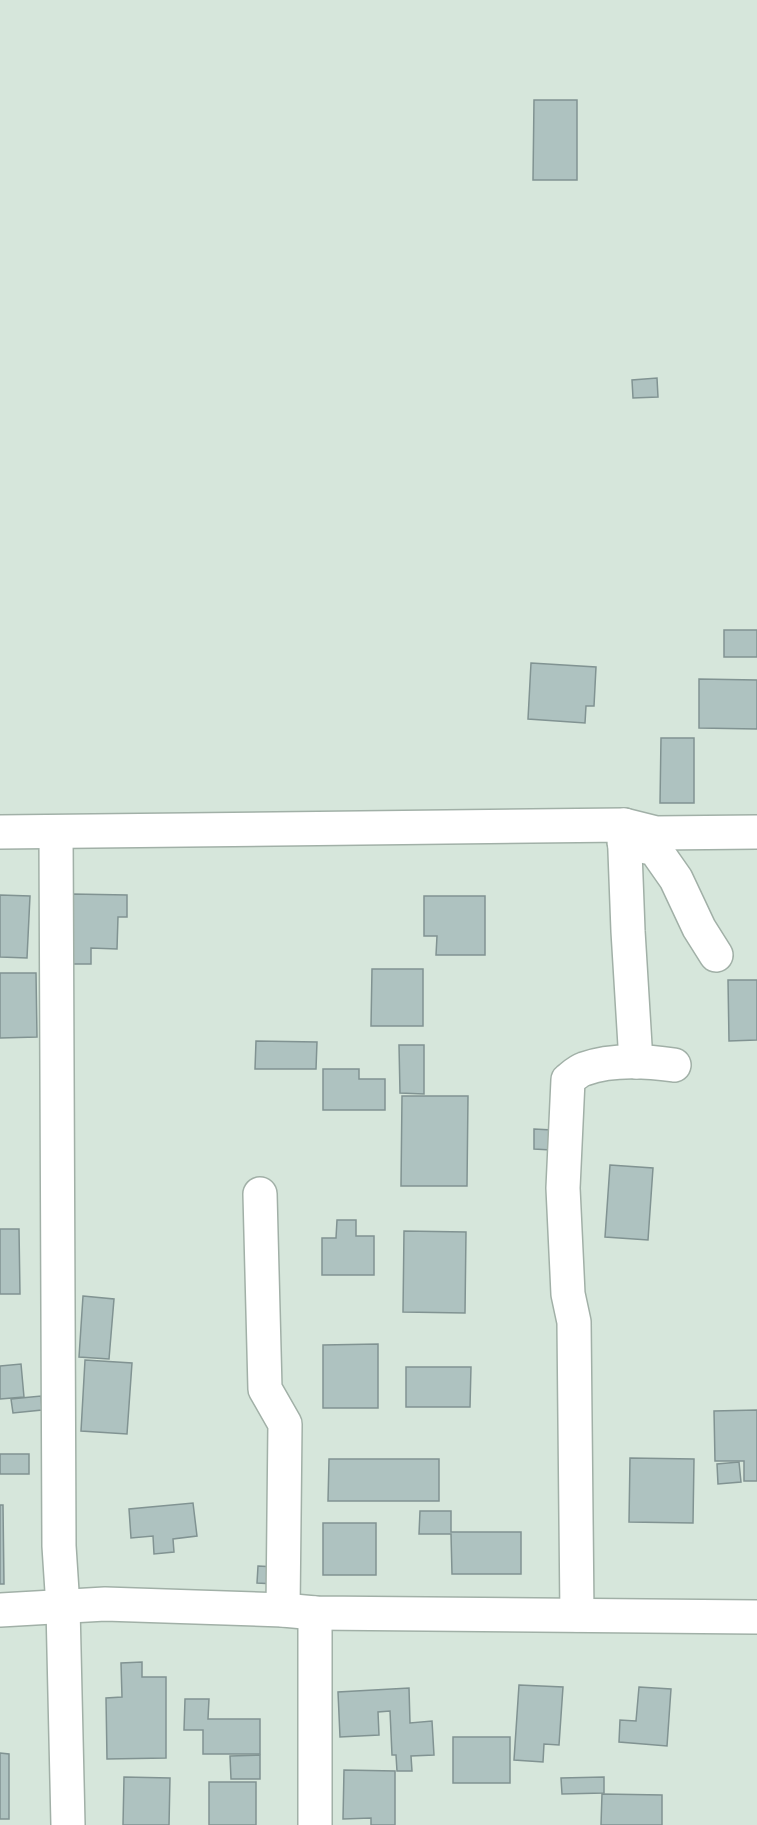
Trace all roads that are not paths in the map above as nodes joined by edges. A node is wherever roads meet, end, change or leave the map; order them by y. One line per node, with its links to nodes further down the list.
1 (0, 832): 2 (street)
2 (56, 832): 4 (street); 9 (street)
3 (757, 832): 4 (street)
4 (624, 833): 5 (street); 6 (street)
5 (716, 955)
6 (636, 1062): 7 (street); 13 (street)
7 (674, 1065)
8 (260, 1194): 11 (street)
9 (63, 1607): 10 (street); 11 (street); 15 (street)
10 (0, 1610)
11 (283, 1610): 12 (street)
12 (315, 1613): 13 (street); 16 (street)
13 (577, 1615): 14 (street)
14 (757, 1617)
15 (68, 1825)
16 (315, 1825)

